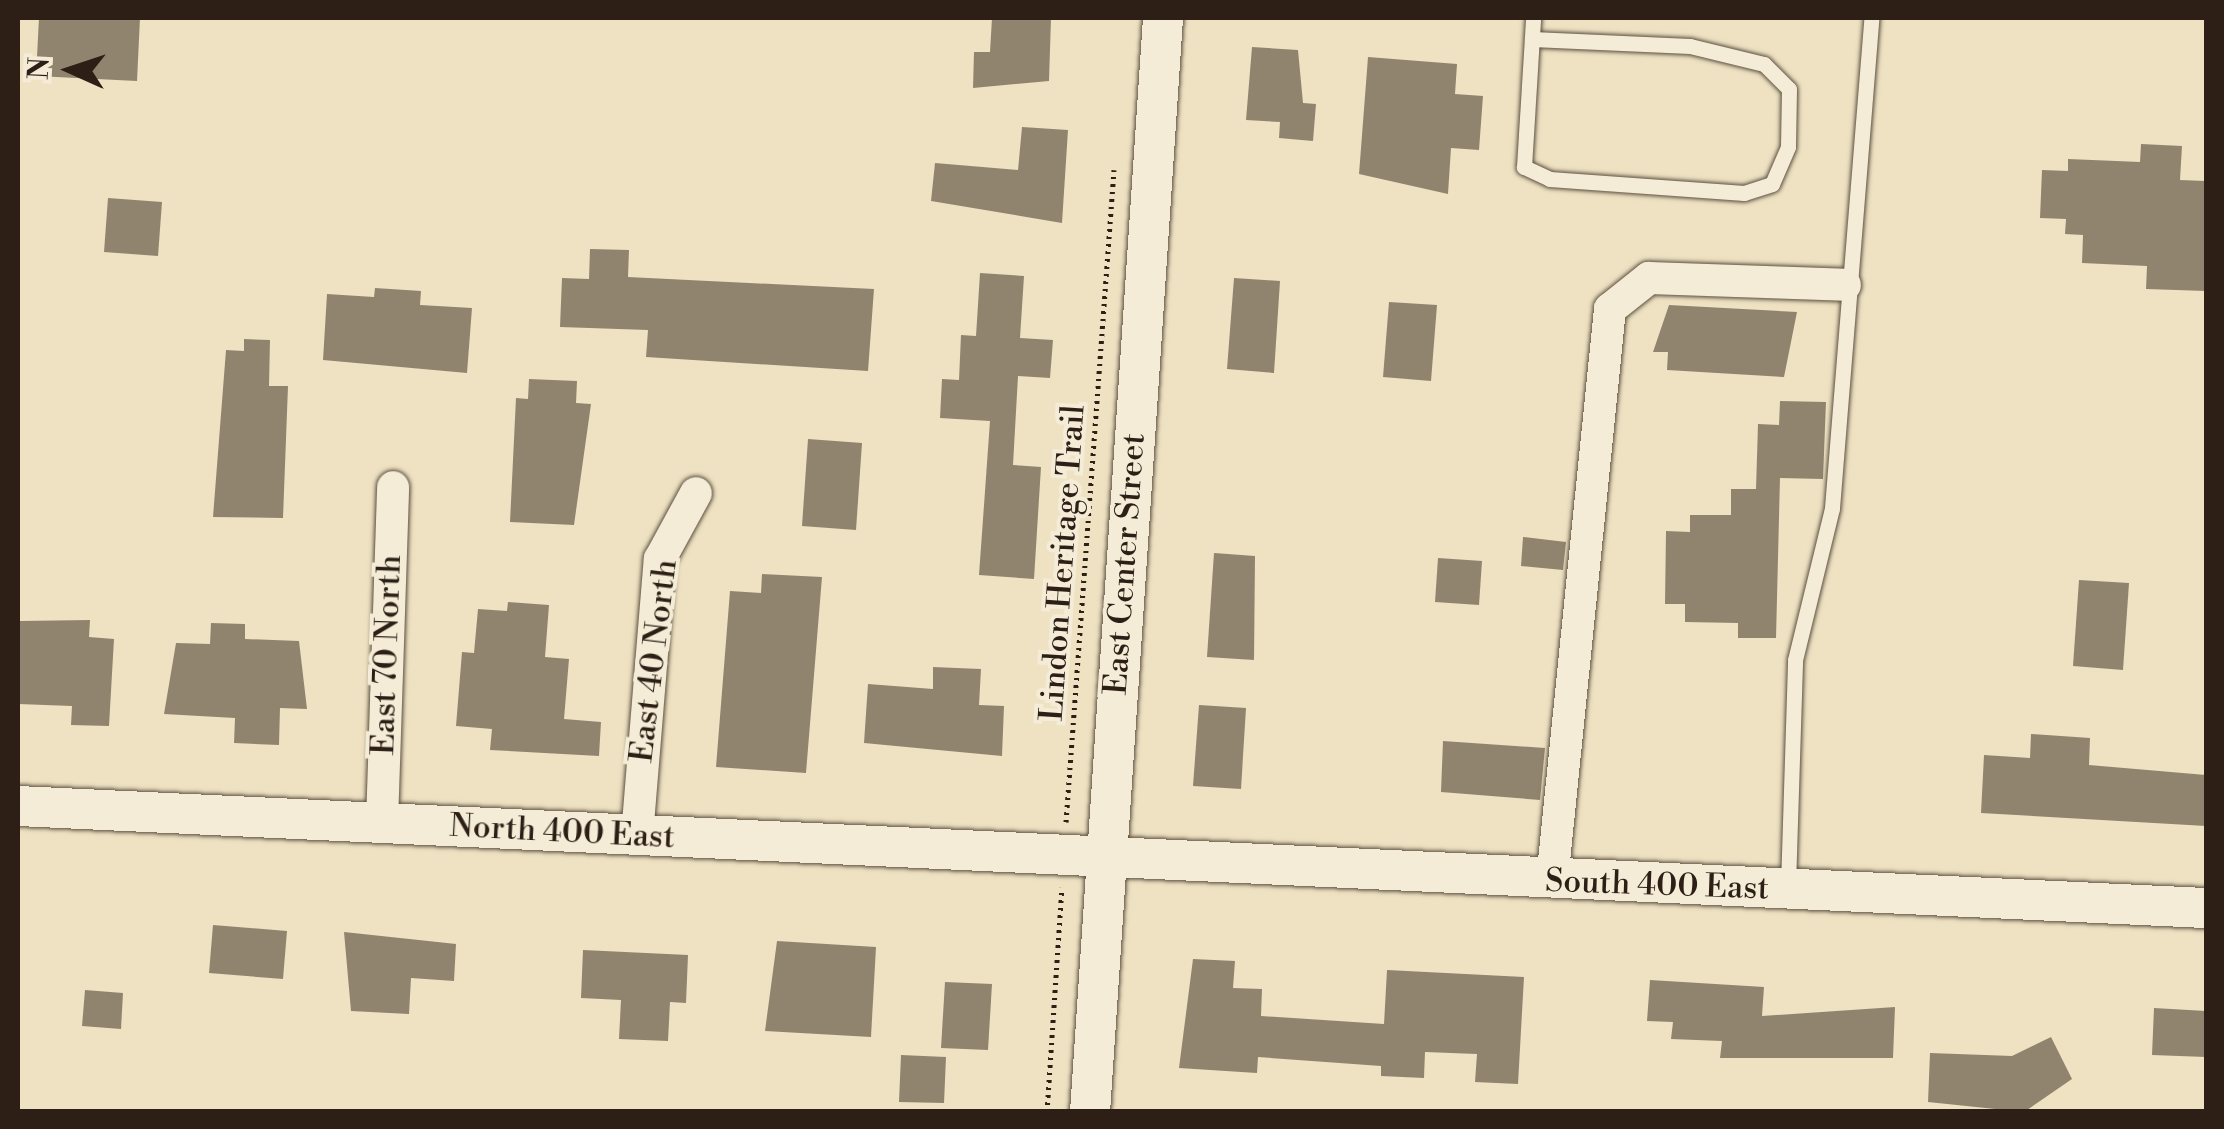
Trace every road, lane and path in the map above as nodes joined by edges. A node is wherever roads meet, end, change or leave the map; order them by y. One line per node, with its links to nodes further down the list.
1 (1163, 18): 13 (street, East Center Street)
2 (1533, 18): 4 (lane)
3 (1871, 18): 6 (lane)
4 (1532, 38): 4 (lane)
5 (1115, 154): 12 (path, Lindon Heritage Trail)
6 (1845, 285): 14 (street); 15 (lane)
7 (393, 487): 10 (street, East 70 North)
8 (696, 493): 11 (street, East 40 North)
9 (18, 806): 10 (street, North 400 East)
10 (382, 823): 11 (street, North 400 East)
11 (637, 836): 12 (street, North 400 East)
12 (1063, 859): 13 (street, North 400 East); 17 (path, Lindon Heritage Trail)
13 (1107, 862): 14 (street, South 400 East); 18 (street, East Center Street)
14 (1552, 881): 15 (street, South 400 East)
15 (1788, 890): 16 (street, South 400 East)
16 (2206, 908)
17 (1047, 1112)
18 (1090, 1112)

